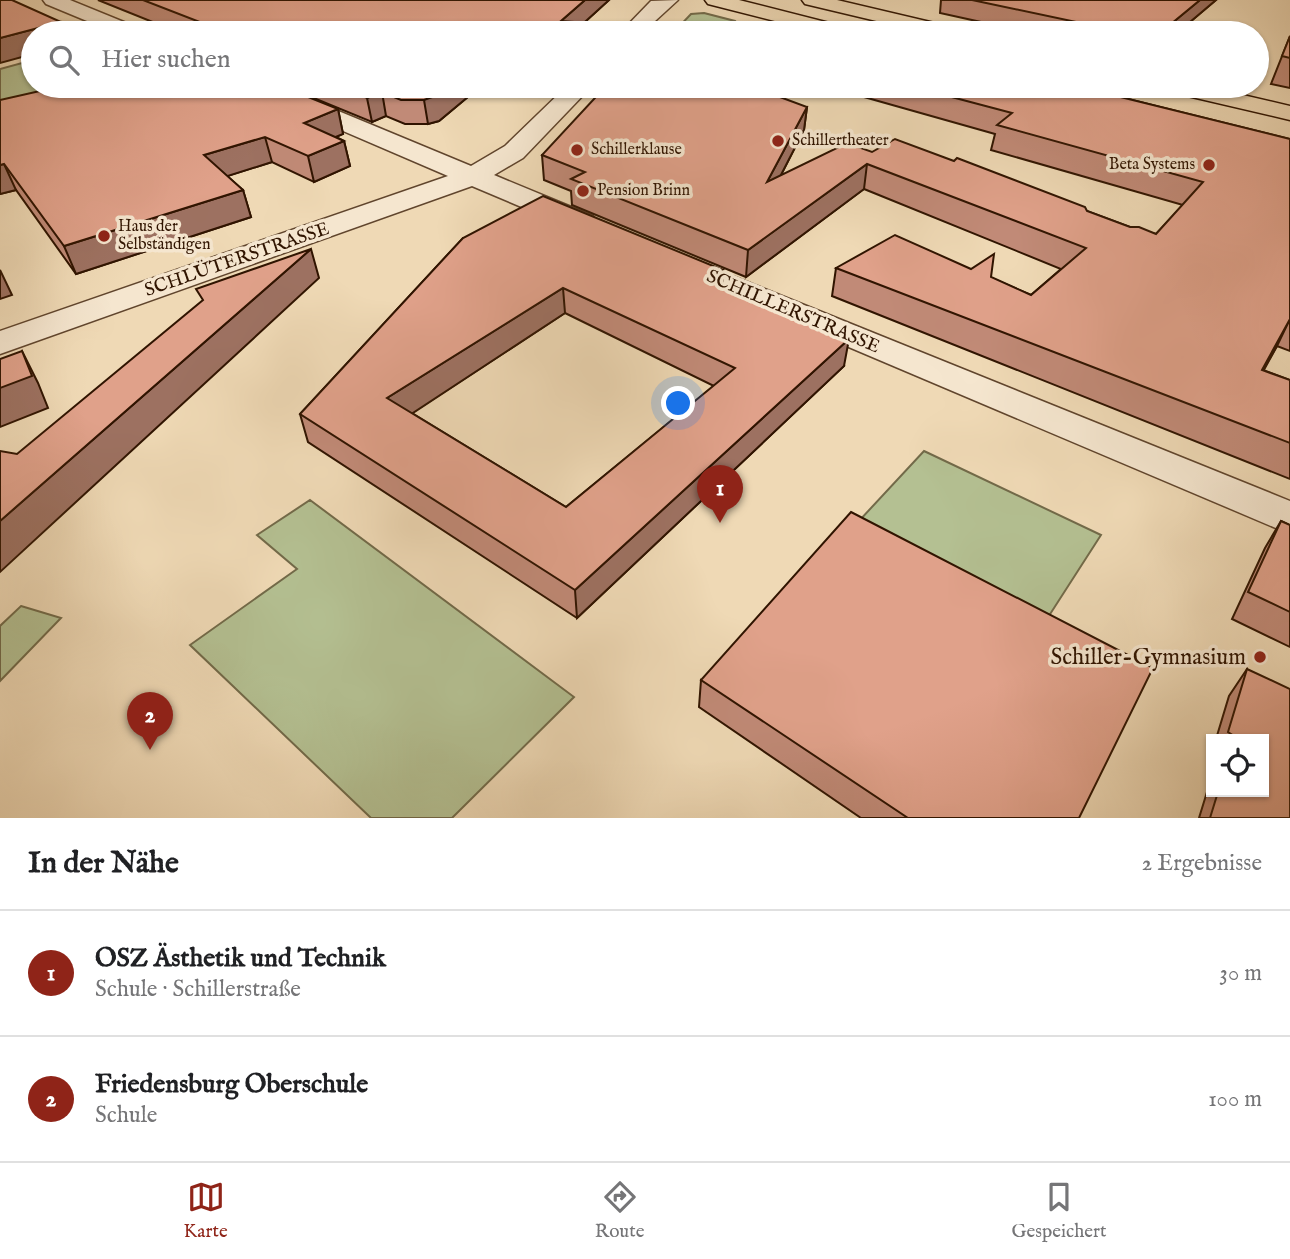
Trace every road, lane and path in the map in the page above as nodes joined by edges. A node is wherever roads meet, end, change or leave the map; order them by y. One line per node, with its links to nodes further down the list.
1 (53, 0): 5 (street)
2 (668, 0): 6 (street)
3 (715, 0): 7 (main road)
4 (812, 0): 8 (main road)
5 (105, 21)
6 (643, 21)
7 (800, 21)
8 (902, 21)
9 (287, 98): 13 (street, SCHILLERSTRASSE)
10 (568, 98): 13 (street, SCHLÜTERSTRASSE)
11 (1226, 98): 12 (main road)
12 (1290, 113)
13 (473, 176): 14 (street, SCHLÜTERSTRASSE); 15 (street, SCHILLERSTRASSE)
14 (0, 343)
15 (1290, 518)

